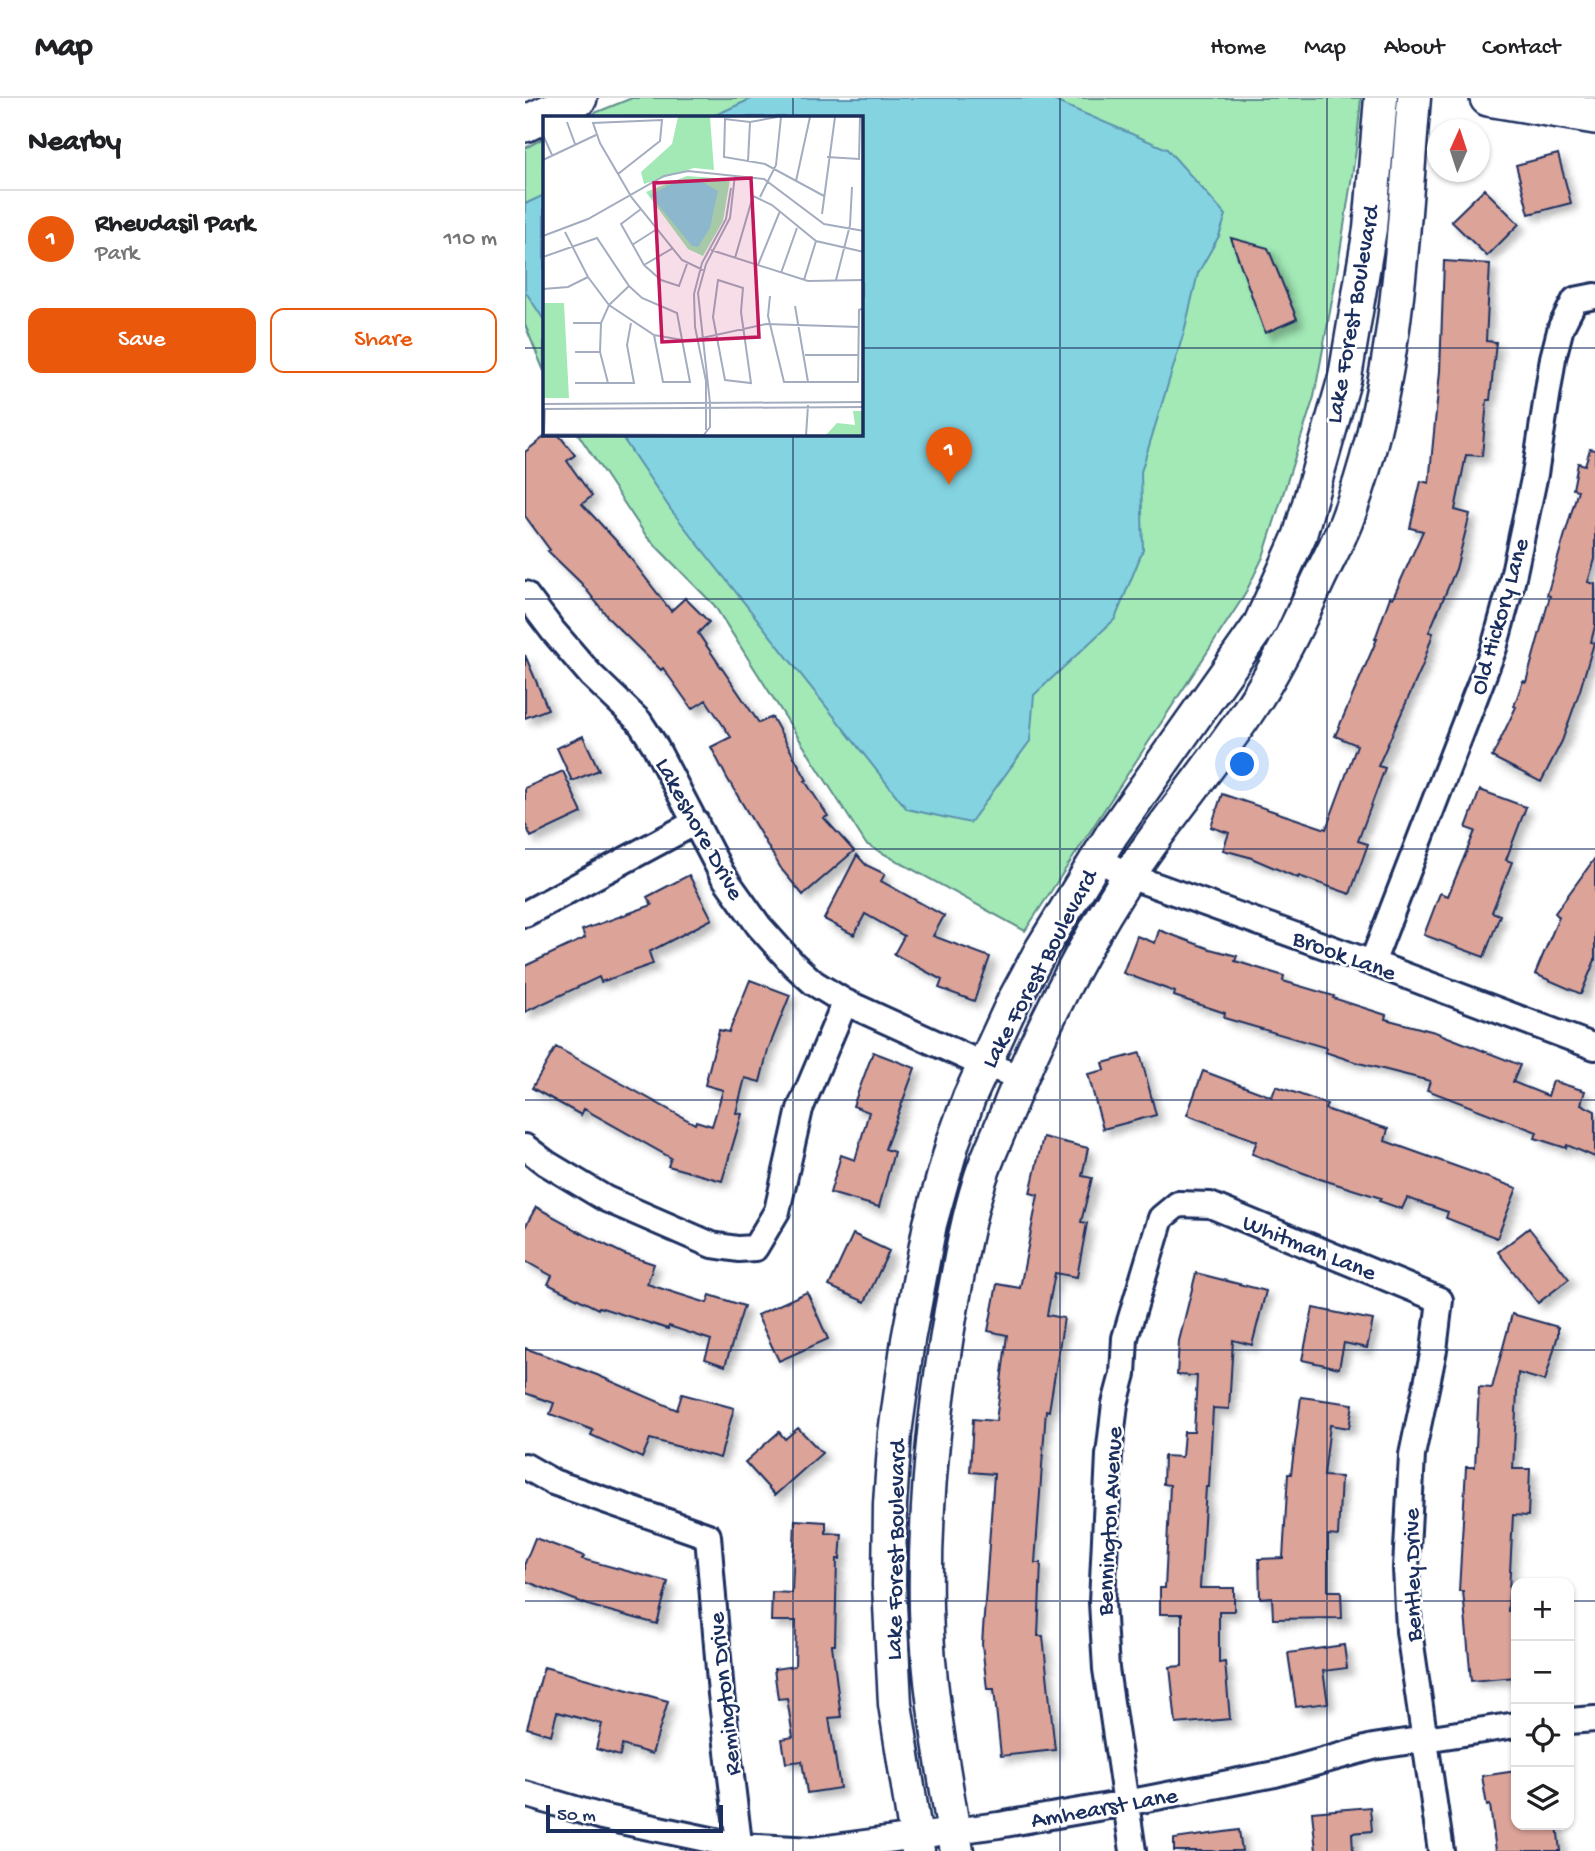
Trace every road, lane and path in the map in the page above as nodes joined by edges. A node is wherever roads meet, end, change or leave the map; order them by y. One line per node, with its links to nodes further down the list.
1 (579, 98): 6 (main road)
2 (1381, 98): 10 (street, Lake Forest Boulevard)
3 (1414, 98): 11 (street, Lake Forest Boulevard)
4 (1487, 98): 5 (main road)
5 (1595, 116)
6 (525, 124)
7 (1585, 298): 13 (street, Old Hickory Lane)
8 (529, 604): 9 (street, Lakeshore Drive)
9 (696, 822): 12 (street); 14 (street, Lakeshore Drive)
10 (1096, 858): 11 (street, Brook Lane); 16 (street, Lake Forest Boulevard)
11 (1129, 876): 13 (street, Brook Lane); 17 (street, Lake Forest Boulevard)
12 (525, 914)
13 (1372, 963): 15 (street, Brook Lane)
14 (845, 1002): 16 (street, Lakeshore Drive); 18 (street)
15 (1595, 1047)
16 (985, 1064): 17 (street, Lakeshore Drive); 29 (street, Lake Forest Boulevard)
17 (1020, 1077): 28 (street, Lake Forest Boulevard)
18 (525, 1147)
19 (1178, 1204): 20 (street, Whitman Lane); 27 (street, Bennington Avenue)
20 (1440, 1300): 25 (street, Bentley Drive)
21 (525, 1466): 30 (street, Remington Drive)
22 (1595, 1719): 23 (street)
23 (1574, 1721)
24 (1511, 1726): 25 (street, Amhearst Lane)
25 (1424, 1739): 27 (street, Amhearst Lane); 32 (street, Bentley Drive)
26 (525, 1794): 30 (street, Amhearst Lane)
27 (1126, 1803): 28 (street, Amhearst Lane); 31 (street, Bennington Avenue)
28 (955, 1841): 29 (street, Amhearst Lane)
29 (917, 1843): 30 (street, Amhearst Lane)
30 (740, 1849)
31 (1133, 1851)
32 (1441, 1851)

